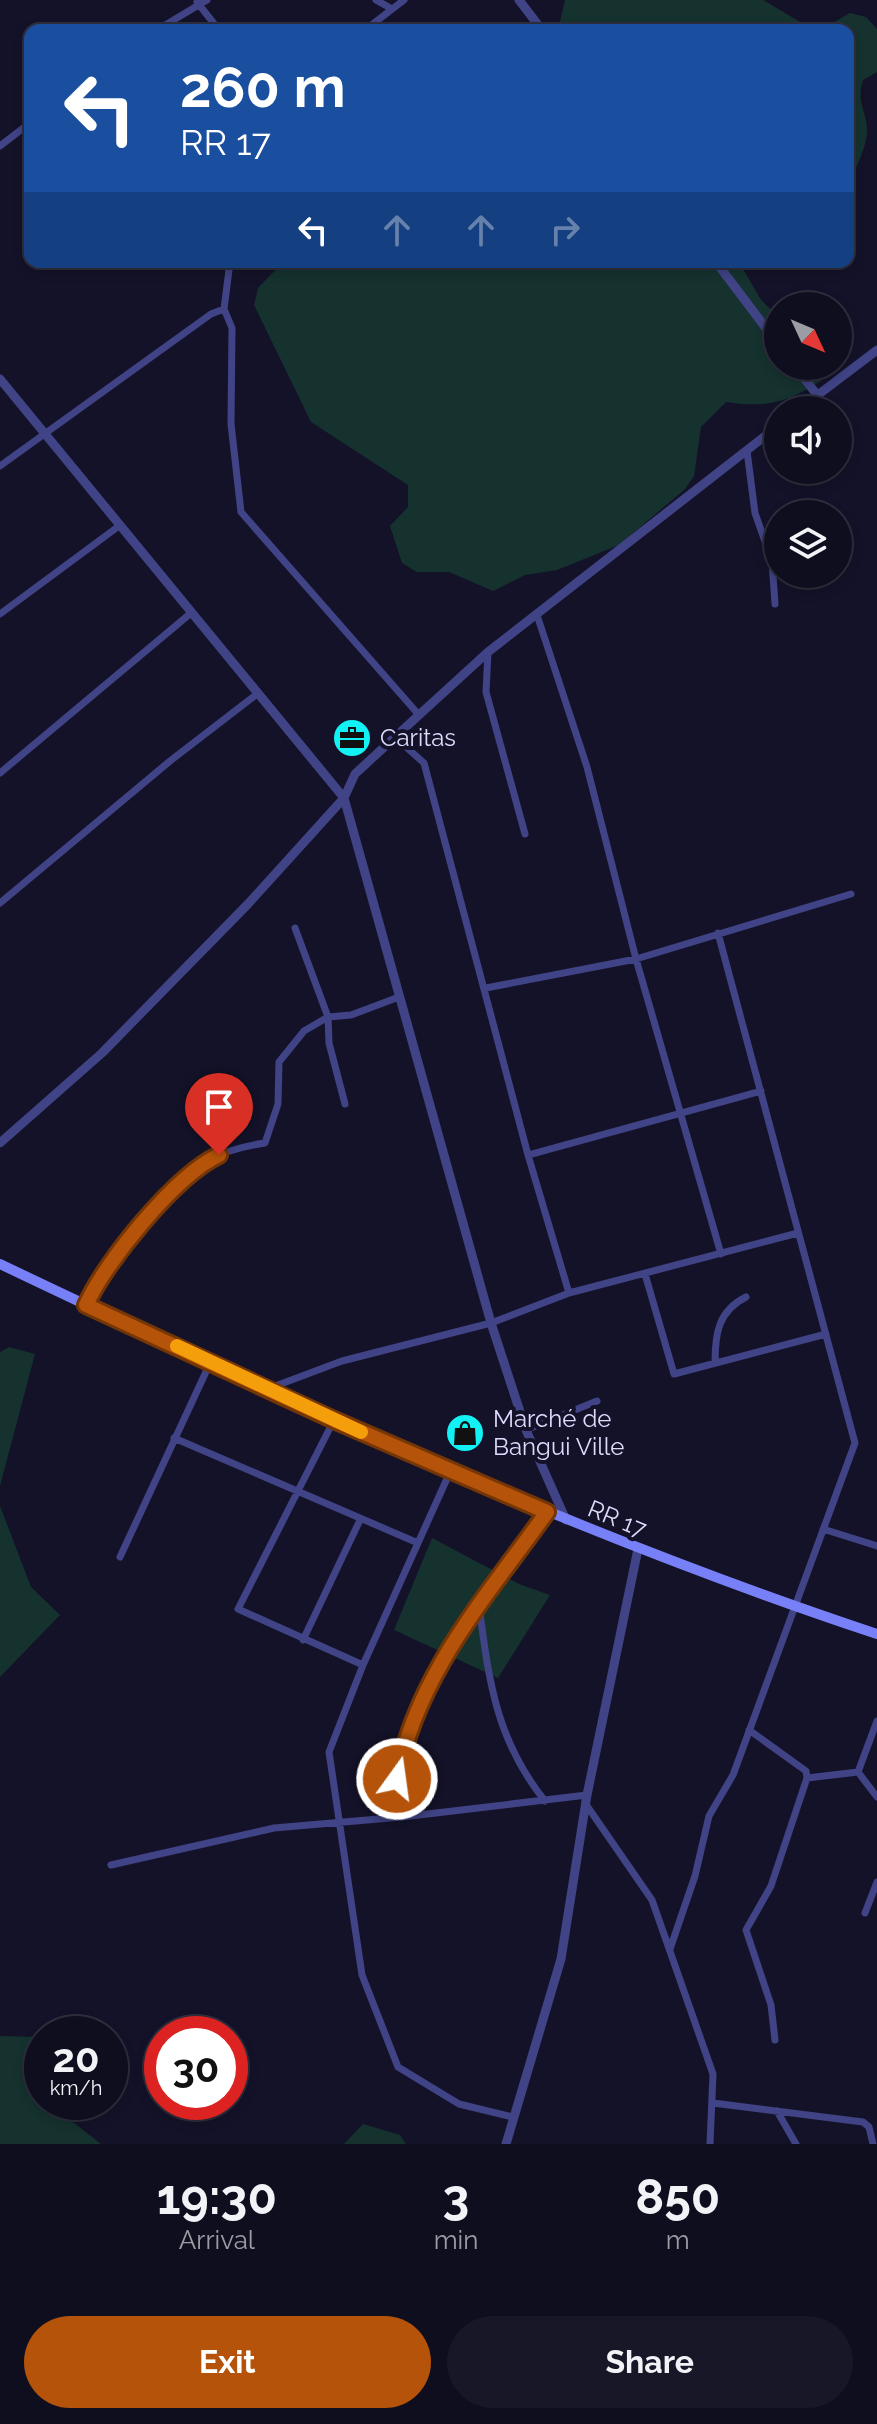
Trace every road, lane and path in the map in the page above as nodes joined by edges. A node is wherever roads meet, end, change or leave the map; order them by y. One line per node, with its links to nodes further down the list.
1 (207, 0): 5 (street)
2 (376, 0): 6 (street)
3 (404, 0): 6 (street)
4 (519, 0): 10 (street)
5 (197, 2): 7 (street); 8 (street)
6 (392, 9): 9 (street)
7 (166, 24)
8 (214, 24)
9 (373, 24)
10 (537, 24)
11 (24, 128): 12 (street)
12 (0, 146)
13 (229, 268): 15 (street)
14 (721, 268): 16 (street)
15 (224, 309): 21 (street); 32 (street)
16 (764, 325)
17 (877, 350): 20 (street)
18 (0, 379): 21 (street)
19 (806, 380): 20 (street)
20 (817, 395)
21 (45, 434): 24 (street); 25 (street)
22 (764, 437): 23 (street)
23 (747, 451): 26 (street); 29 (street)
24 (0, 466)
25 (119, 526): 27 (street); 28 (street)
26 (775, 604)
27 (191, 613): 31 (street); 34 (street)
28 (0, 614)
29 (537, 615): 30 (street); 41 (street)
30 (488, 652): 32 (street); 36 (street)
31 (257, 694): 35 (street); 38 (street)
32 (419, 715): 33 (street)
33 (395, 737): 35 (street); 42 (street)
34 (0, 773)
35 (344, 798): 43 (street); 48 (street)
36 (525, 834)
37 (851, 894): 40 (street)
38 (0, 903)
39 (295, 928): 44 (street)
40 (718, 933): 41 (street); 45 (street)
41 (636, 959): 42 (street); 47 (street)
42 (486, 988): 49 (street)
43 (399, 997): 44 (street); 57 (street)
44 (328, 1017): 46 (street); 56 (street)
45 (761, 1091): 47 (street); 50 (street)
46 (345, 1104)
47 (680, 1113): 49 (street); 51 (street)
48 (0, 1143)
49 (528, 1155): 54 (street)
50 (798, 1233): 51 (street); 58 (street)
51 (721, 1254): 53 (street)
52 (0, 1264): 56 (main road, RR 17 / RR 17)
53 (645, 1274): 54 (street); 60 (street)
54 (569, 1293): 57 (street)
55 (746, 1297): 60 (street)
56 (86, 1305): 59 (main road, RR 17 / RR 17)
57 (491, 1323): 61 (street); 64 (street)
58 (826, 1334): 60 (street); 71 (street)
59 (211, 1361): 61 (main road, RR 17 / RR 17); 65 (street)
60 (715, 1363)
61 (270, 1388): 63 (main road, RR 17 / RR 17)
62 (597, 1401): 64 (street)
63 (334, 1420): 66 (main road, RR 17 / RR 17); 67 (street)
64 (526, 1430): 70 (street)
65 (174, 1438): 67 (street); 75 (street)
66 (450, 1472): 68 (main road, RR 17 / RR 17); 72 (street)
67 (297, 1493): 69 (street); 79 (street)
68 (547, 1512): 70 (main road, RR 17 / RR 17); 76 (street)
69 (360, 1520): 72 (street); 79 (street)
70 (566, 1520): 74 (main road, RR 17 / RR 17)
71 (823, 1529): 73 (street); 77 (street)
72 (418, 1543): 80 (street)
73 (877, 1546)
74 (638, 1549): 77 (main road, RR 17 / RR 17); 86 (street)
75 (120, 1557)
76 (479, 1606): 87 (street); 88 (street)
77 (794, 1607): 78 (main road, RR 17 / RR 17); 82 (street)
78 (877, 1634)
79 (303, 1640): 80 (street)
80 (363, 1665): 89 (street)
81 (877, 1721): 83 (street)
82 (749, 1730): 84 (street); 93 (street)
83 (858, 1772): 84 (street); 85 (street)
84 (807, 1778): 94 (street)
85 (877, 1797)
86 (586, 1799): 87 (street); 93 (street); 97 (street)
87 (545, 1801): 88 (street)
88 (402, 1817): 89 (street)
89 (338, 1821): 90 (street); 97 (street)
90 (111, 1865)
91 (877, 1882): 92 (street)
92 (865, 1913)
93 (670, 1949): 95 (street)
94 (775, 2040)
95 (713, 2103): 96 (street); 99 (street)
96 (777, 2111): 100 (street); 101 (street)
97 (513, 2117): 98 (street)
98 (506, 2144)
99 (710, 2144)
100 (796, 2144)
101 (873, 2144)

